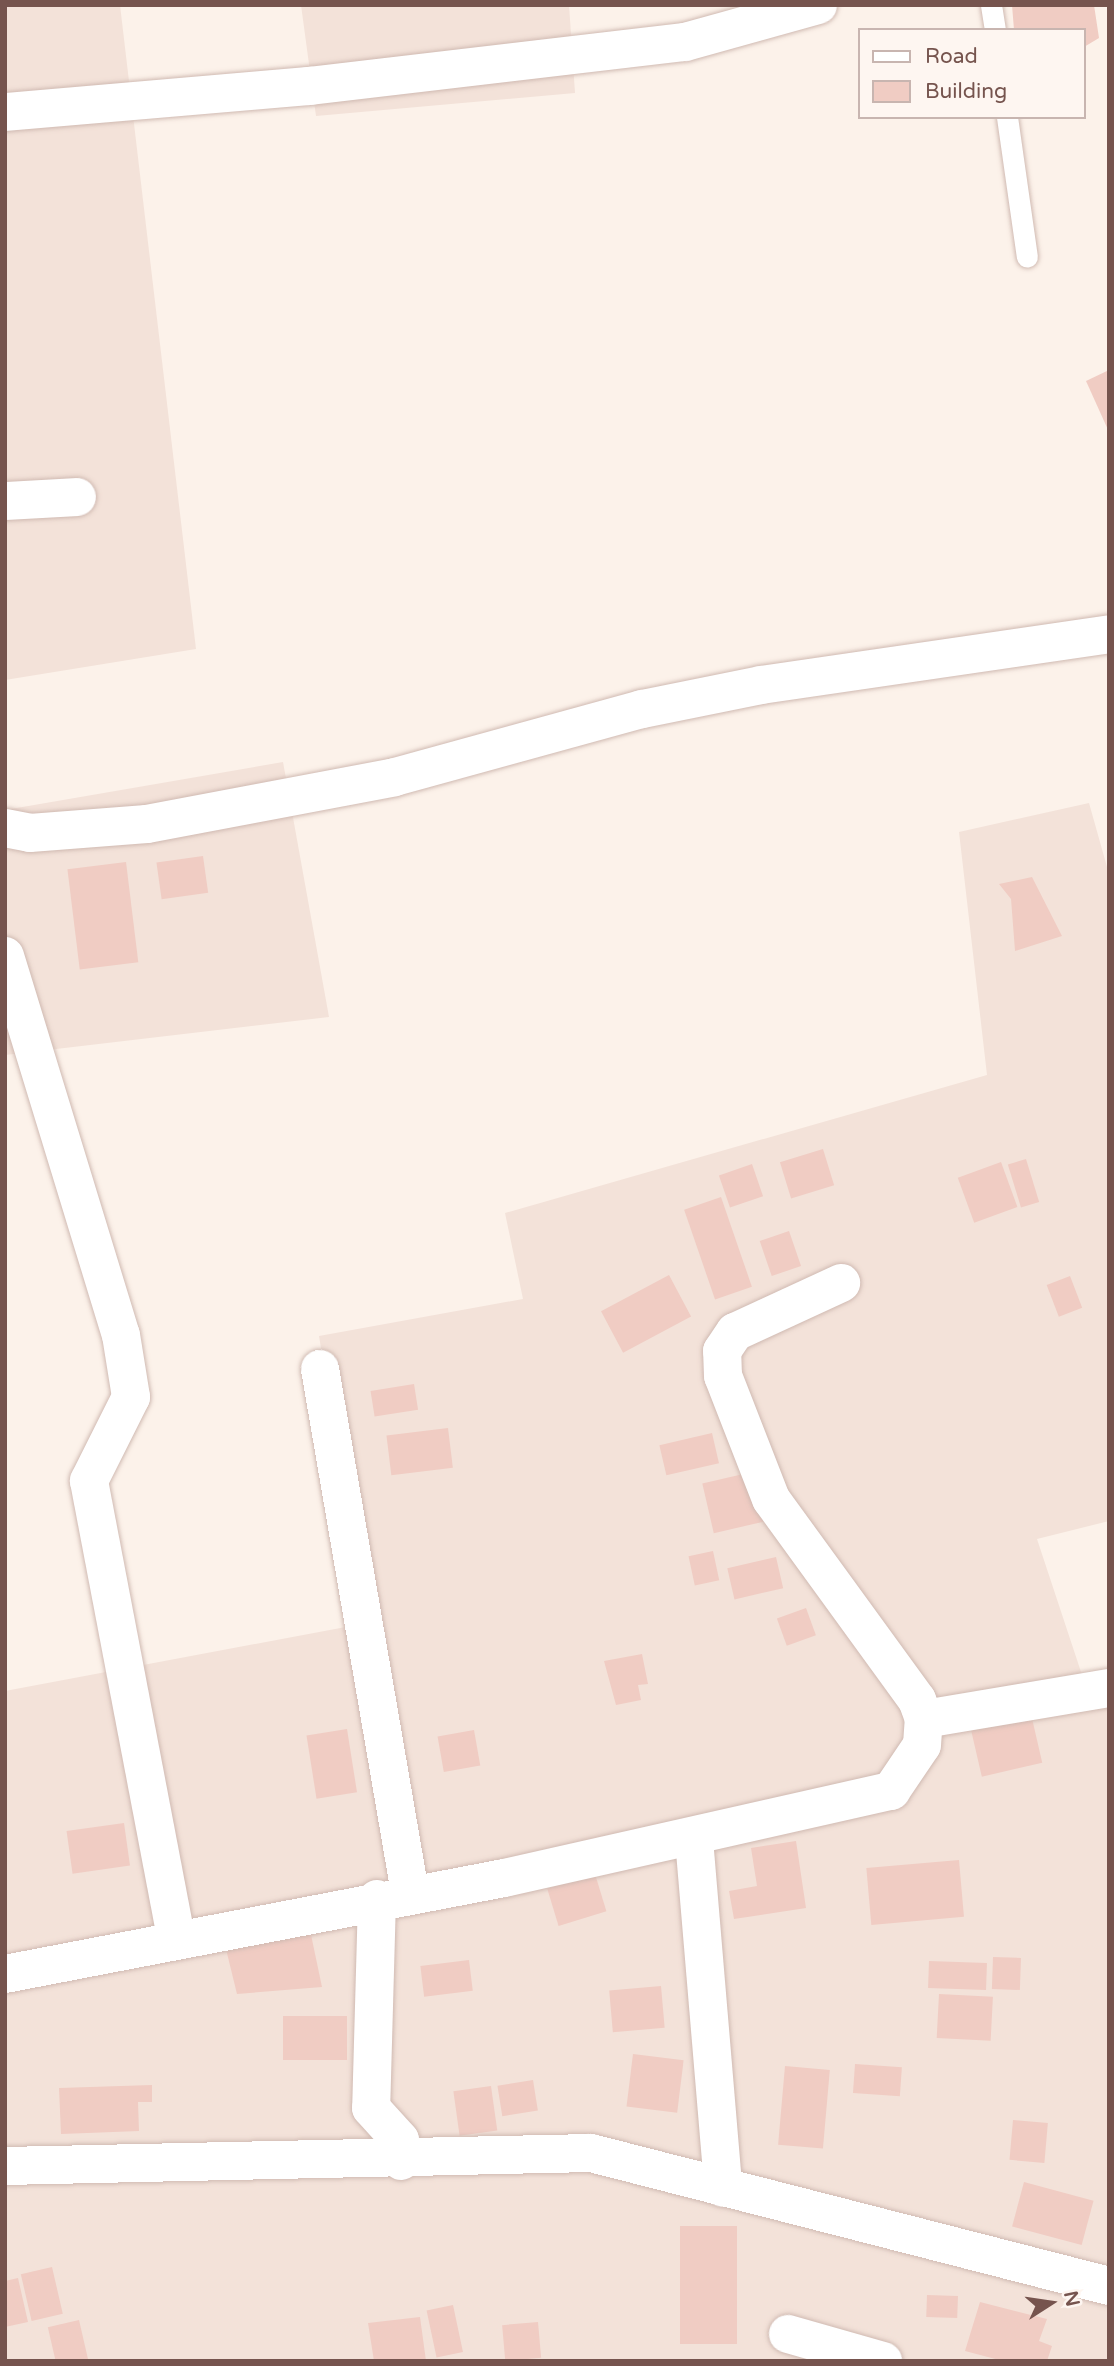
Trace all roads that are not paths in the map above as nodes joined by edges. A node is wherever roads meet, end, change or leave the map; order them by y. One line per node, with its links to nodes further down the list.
1 (818, 5): 4 (street)
2 (992, 5): 3 (lane)
3 (995, 28)
4 (5, 112)
5 (1007, 119): 6 (lane)
6 (1027, 257)
7 (77, 497): 8 (street)
8 (5, 501)
9 (1109, 634): 10 (street)
10 (5, 828)
11 (5, 956): 18 (street)
12 (841, 1283): 15 (street)
13 (320, 1369): 17 (street)
14 (1109, 1688): 15 (street)
15 (925, 1719): 16 (street)
16 (694, 1839): 17 (street); 22 (street)
17 (393, 1896): 18 (street); 20 (street)
18 (176, 1938): 19 (street)
19 (5, 1974)
20 (401, 2161): 21 (street); 22 (street)
21 (5, 2166)
22 (723, 2188): 23 (street)
23 (1109, 2286)
24 (788, 2334): 25 (street)
25 (883, 2361)

